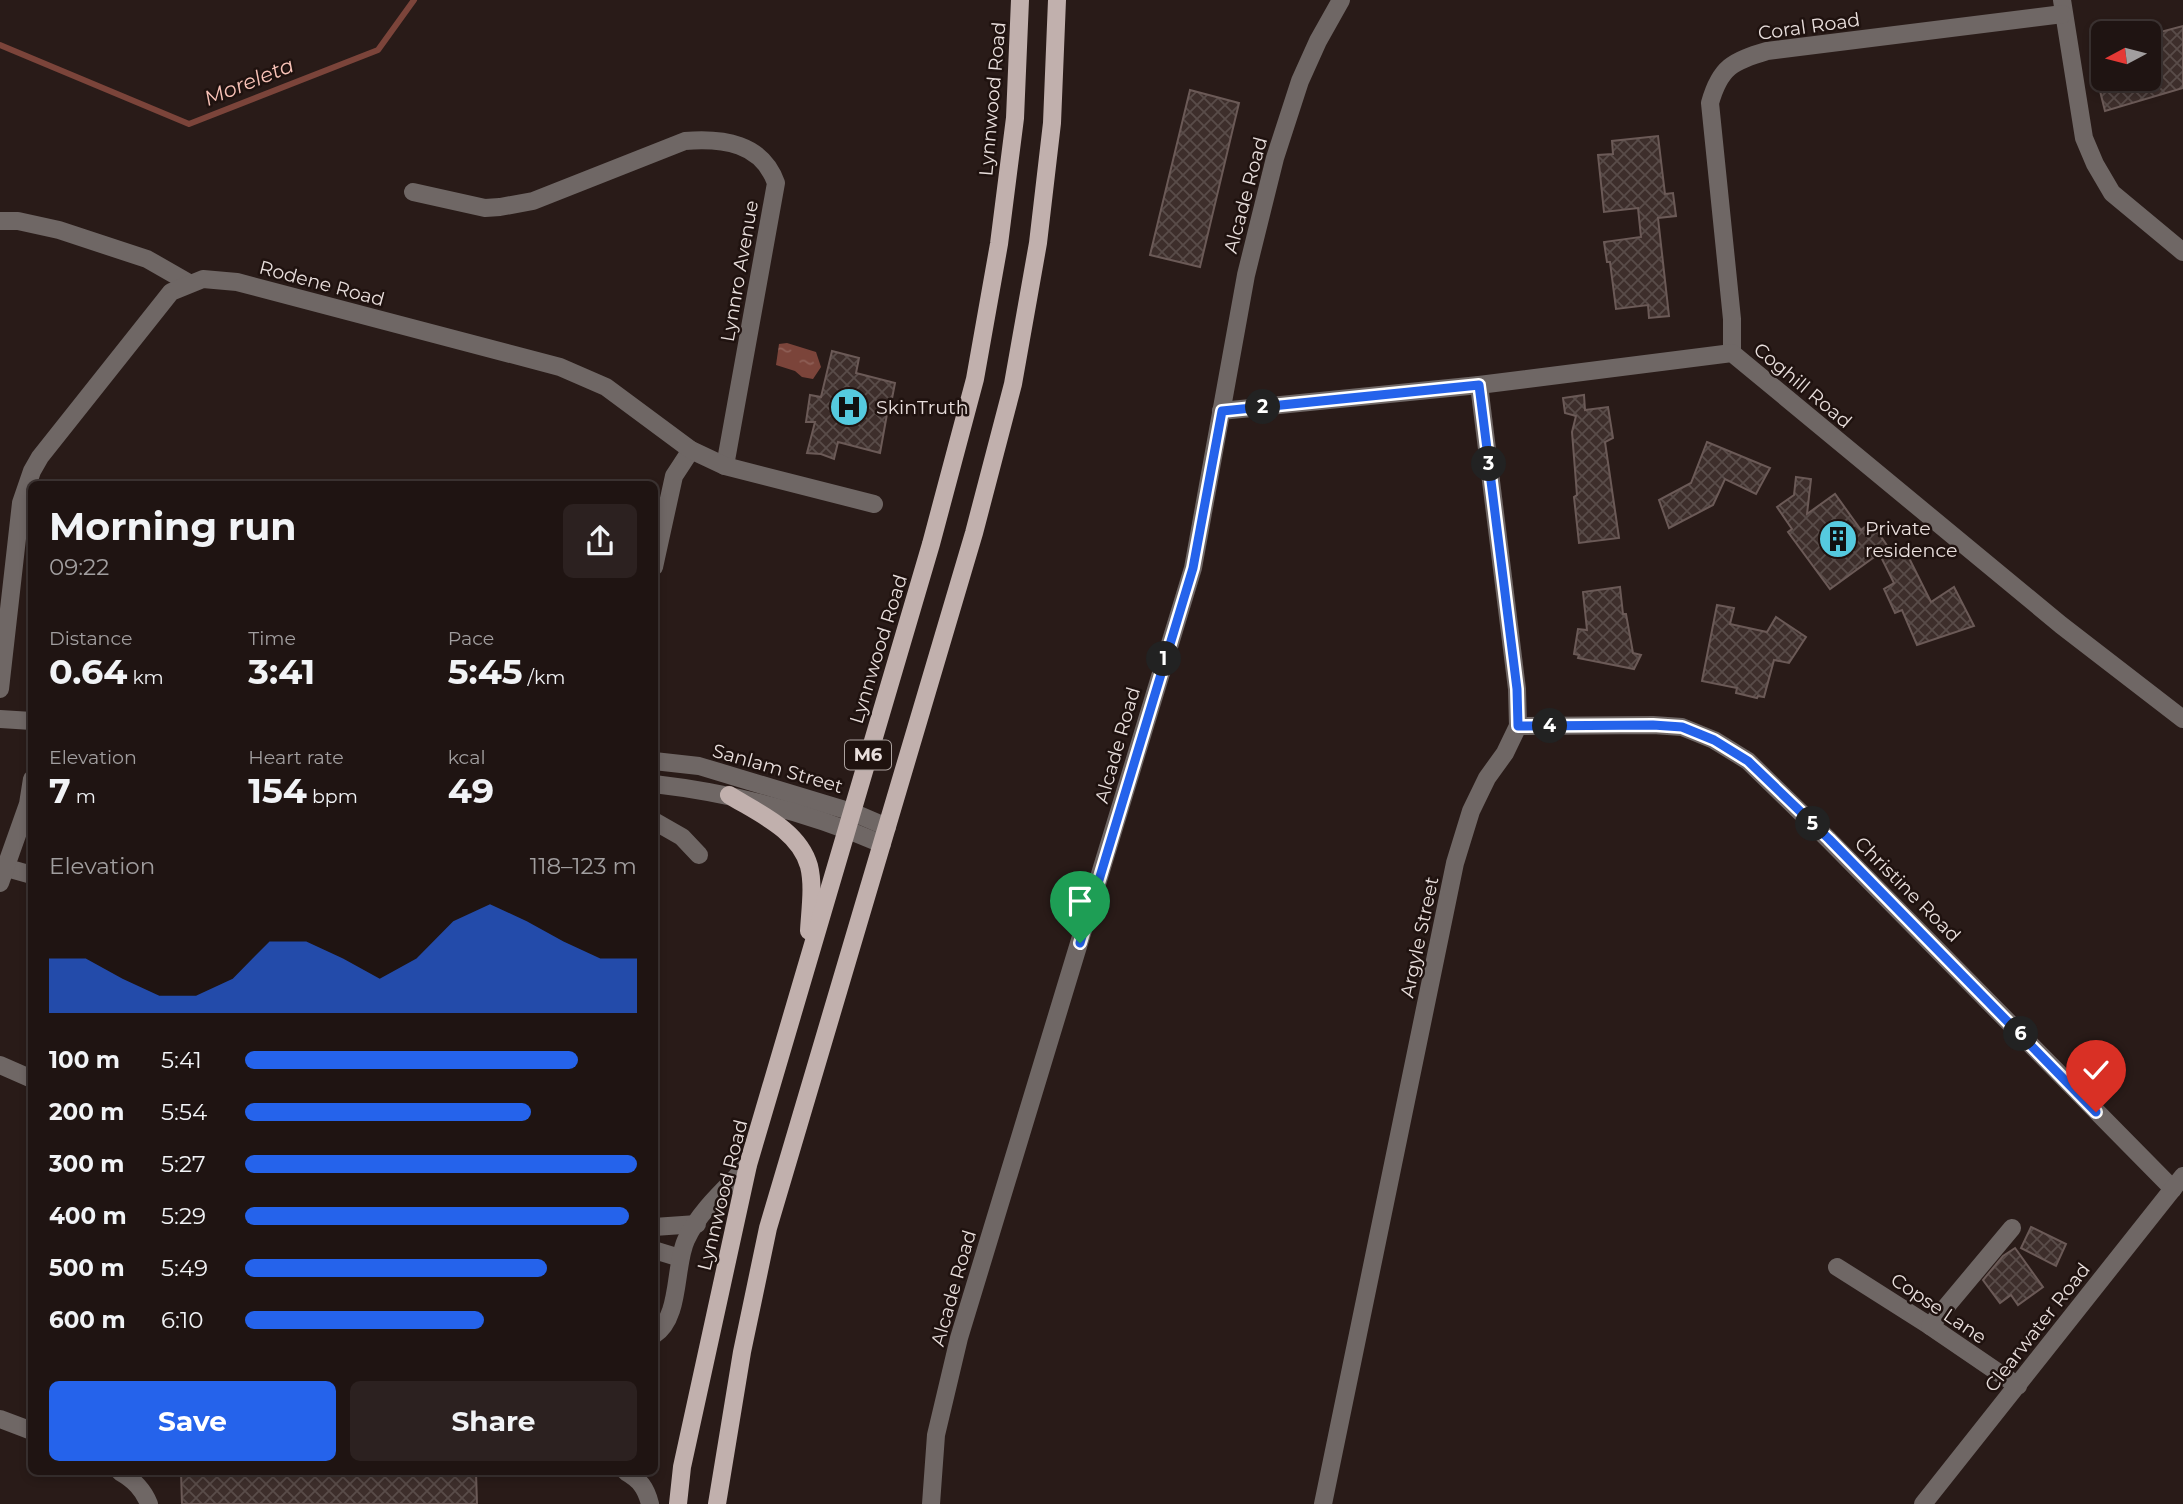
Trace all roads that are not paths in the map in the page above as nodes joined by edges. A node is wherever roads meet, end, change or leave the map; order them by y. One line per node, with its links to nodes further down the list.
1 (1020, 0): 27 (main road, Lynnwood Road / M6)
2 (1057, 0): 29 (main road, M6)
3 (1341, 0): 11 (street, Alcade Road)
4 (2062, 7): 7 (street); 9 (street, Coral Road)
5 (413, 192): 13 (street, Lynnro Avenue)
6 (0, 221): 8 (street)
7 (2183, 252)
8 (189, 283): 12 (street, Rodene Road); 14 (street)
9 (1732, 353): 10 (street, Coghill Road); 20 (street, Coghill Road)
10 (1479, 385): 11 (street, Coghill Road); 22 (street, Argyle Street)
11 (1222, 411): 56 (street, Alcade Road)
12 (691, 450): 13 (street, Rodene Road); 17 (street)
13 (725, 466): 16 (street, Rodene Road)
14 (29, 481)
15 (28, 483): 18 (street)
16 (874, 504)
17 (658, 549)
18 (0, 689)
19 (0, 719): 21 (street)
20 (2183, 719)
21 (28, 722)
22 (1518, 726): 37 (street, Christine Road); 57 (street, Argyle Street)
23 (658, 761): 27 (street, Sanlam Street)
24 (658, 785): 25 (street, Sanlam Street)
25 (729, 795): 27 (street, Sanlam Street); 33 (main road)
26 (28, 804): 31 (street)
27 (849, 820): 29 (street, Sanlam Street); 33 (main road, Lynnwood Road / M6)
28 (658, 823): 30 (street)
29 (884, 836): 55 (main road, M6)
30 (699, 855)
31 (3, 875): 32 (street)
32 (28, 875)
33 (806, 963): 36 (main road, Lynnwood Road / M6)
34 (0, 1065): 35 (street)
35 (28, 1077)
36 (748, 1165): 38 (street); 54 (main road, Lynnwood Road / M6)
37 (2178, 1182): 46 (street, Clearwater Road)
38 (697, 1224): 39 (street); 42 (street)
39 (658, 1227)
40 (2012, 1228): 44 (street)
41 (658, 1251): 42 (street)
42 (680, 1258): 45 (street)
43 (1837, 1266): 44 (street, Copse Lane)
44 (1930, 1326): 46 (street, Copse Lane)
45 (658, 1332)
46 (2018, 1386): 58 (street, Clearwater Road)
47 (0, 1419): 48 (street)
48 (28, 1430)
49 (125, 1475): 53 (street)
50 (631, 1475): 52 (street)
51 (643, 1475): 52 (street)
52 (648, 1497)
53 (149, 1504)
54 (678, 1504)
55 (717, 1504)
56 (931, 1504)
57 (1323, 1504)
58 (1923, 1504)

